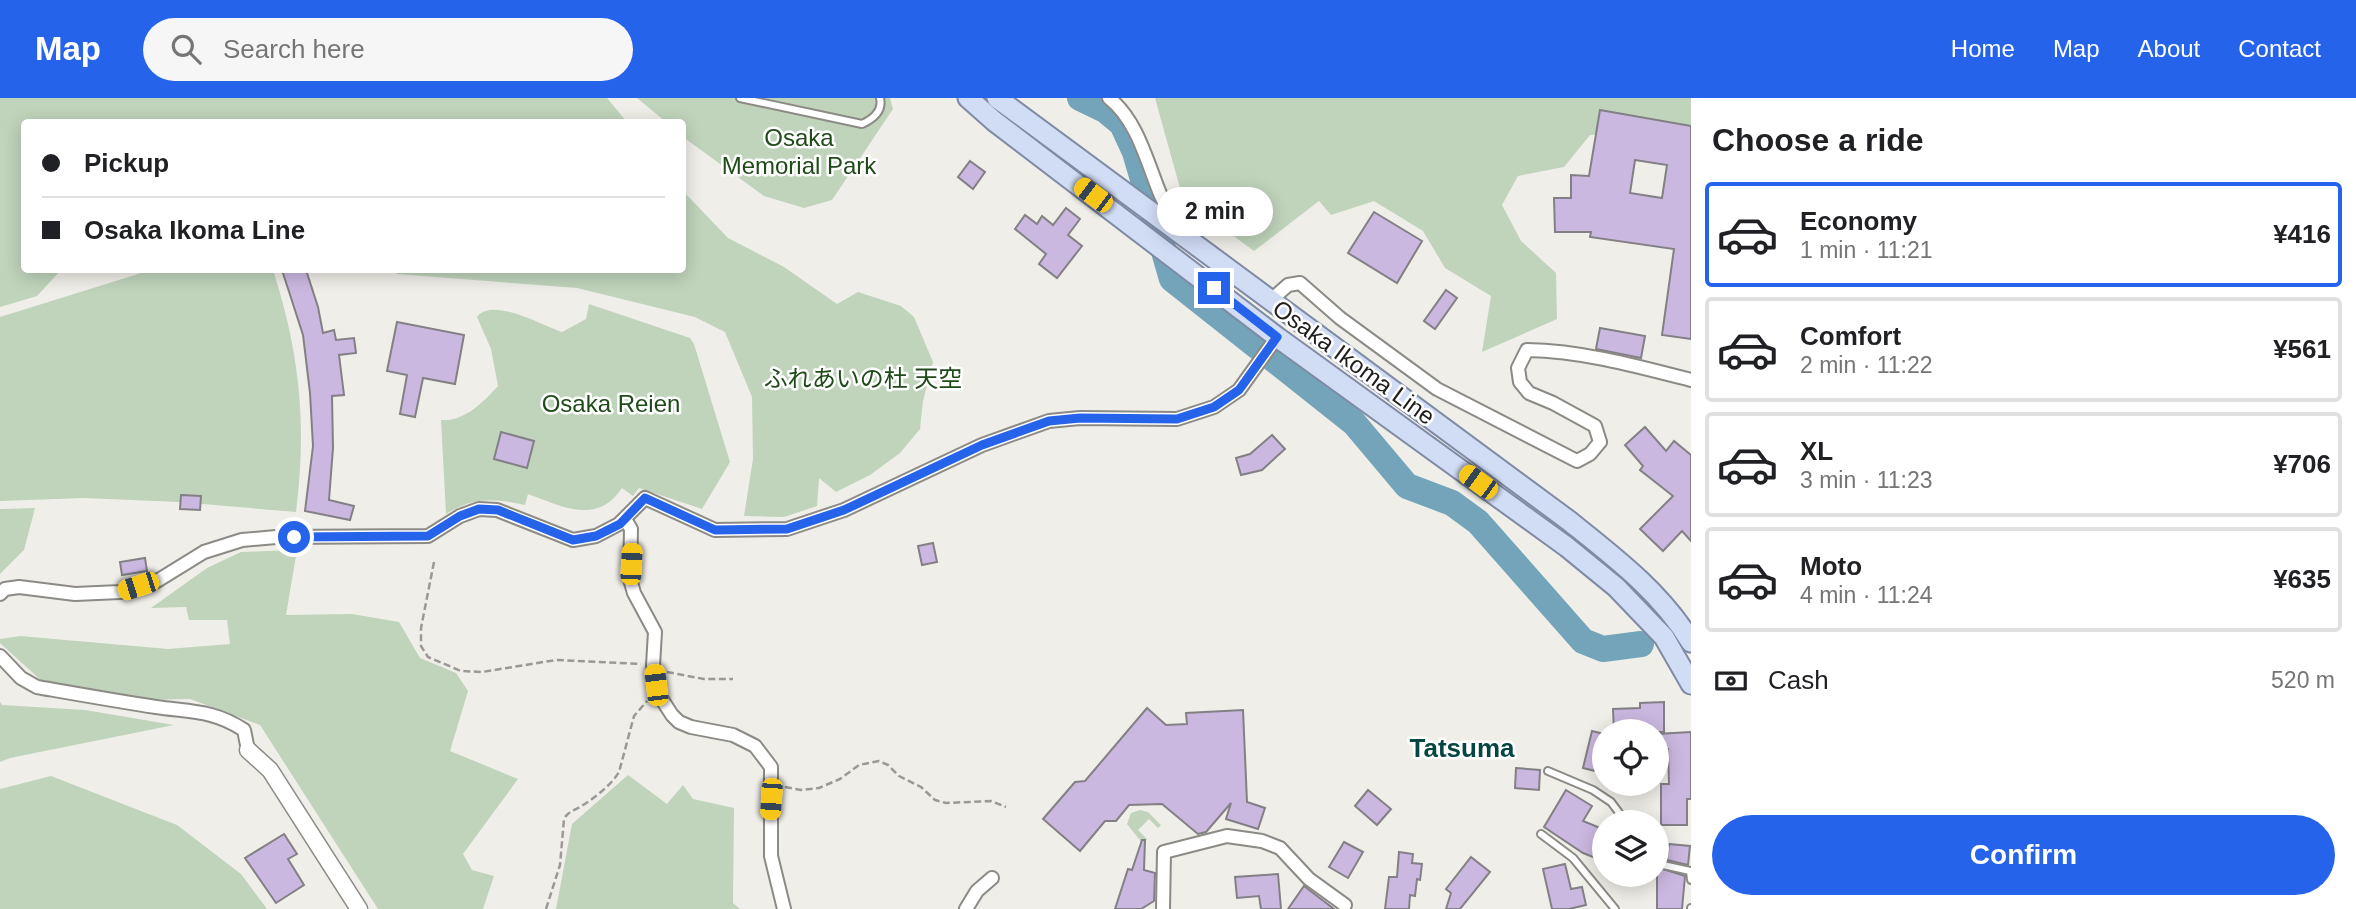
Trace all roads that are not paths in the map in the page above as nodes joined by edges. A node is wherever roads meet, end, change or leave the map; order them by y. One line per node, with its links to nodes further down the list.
1 (740, 98): 2 (lane)
2 (880, 98)
3 (968, 98): 8 (main road, Osaka Ikoma Line)
4 (997, 98): 6 (main road, Osaka Ikoma Line)
5 (1109, 98): 6 (street)
6 (1172, 227): 7 (main road, Osaka Ikoma Line)
7 (1270, 301): 9 (street); 12 (main road, Osaka Ikoma Line)
8 (1274, 341): 10 (street); 15 (main road, Osaka Ikoma Line)
9 (1691, 380)
10 (625, 519): 11 (street); 25 (street)
11 (0, 594)
12 (1684, 618): 13 (main road, Osaka Ikoma Line)
13 (1691, 642)
14 (0, 656): 16 (street)
15 (1691, 684)
16 (248, 750): 24 (street)
17 (1548, 771): 18 (lane)
18 (1617, 810)
19 (1541, 834): 28 (lane)
20 (1669, 866): 22 (lane)
21 (992, 878): 26 (street)
22 (1691, 880)
23 (1347, 908): 27 (street)
24 (359, 909)
25 (784, 909)
26 (966, 909)
27 (1163, 909)
28 (1615, 909)

